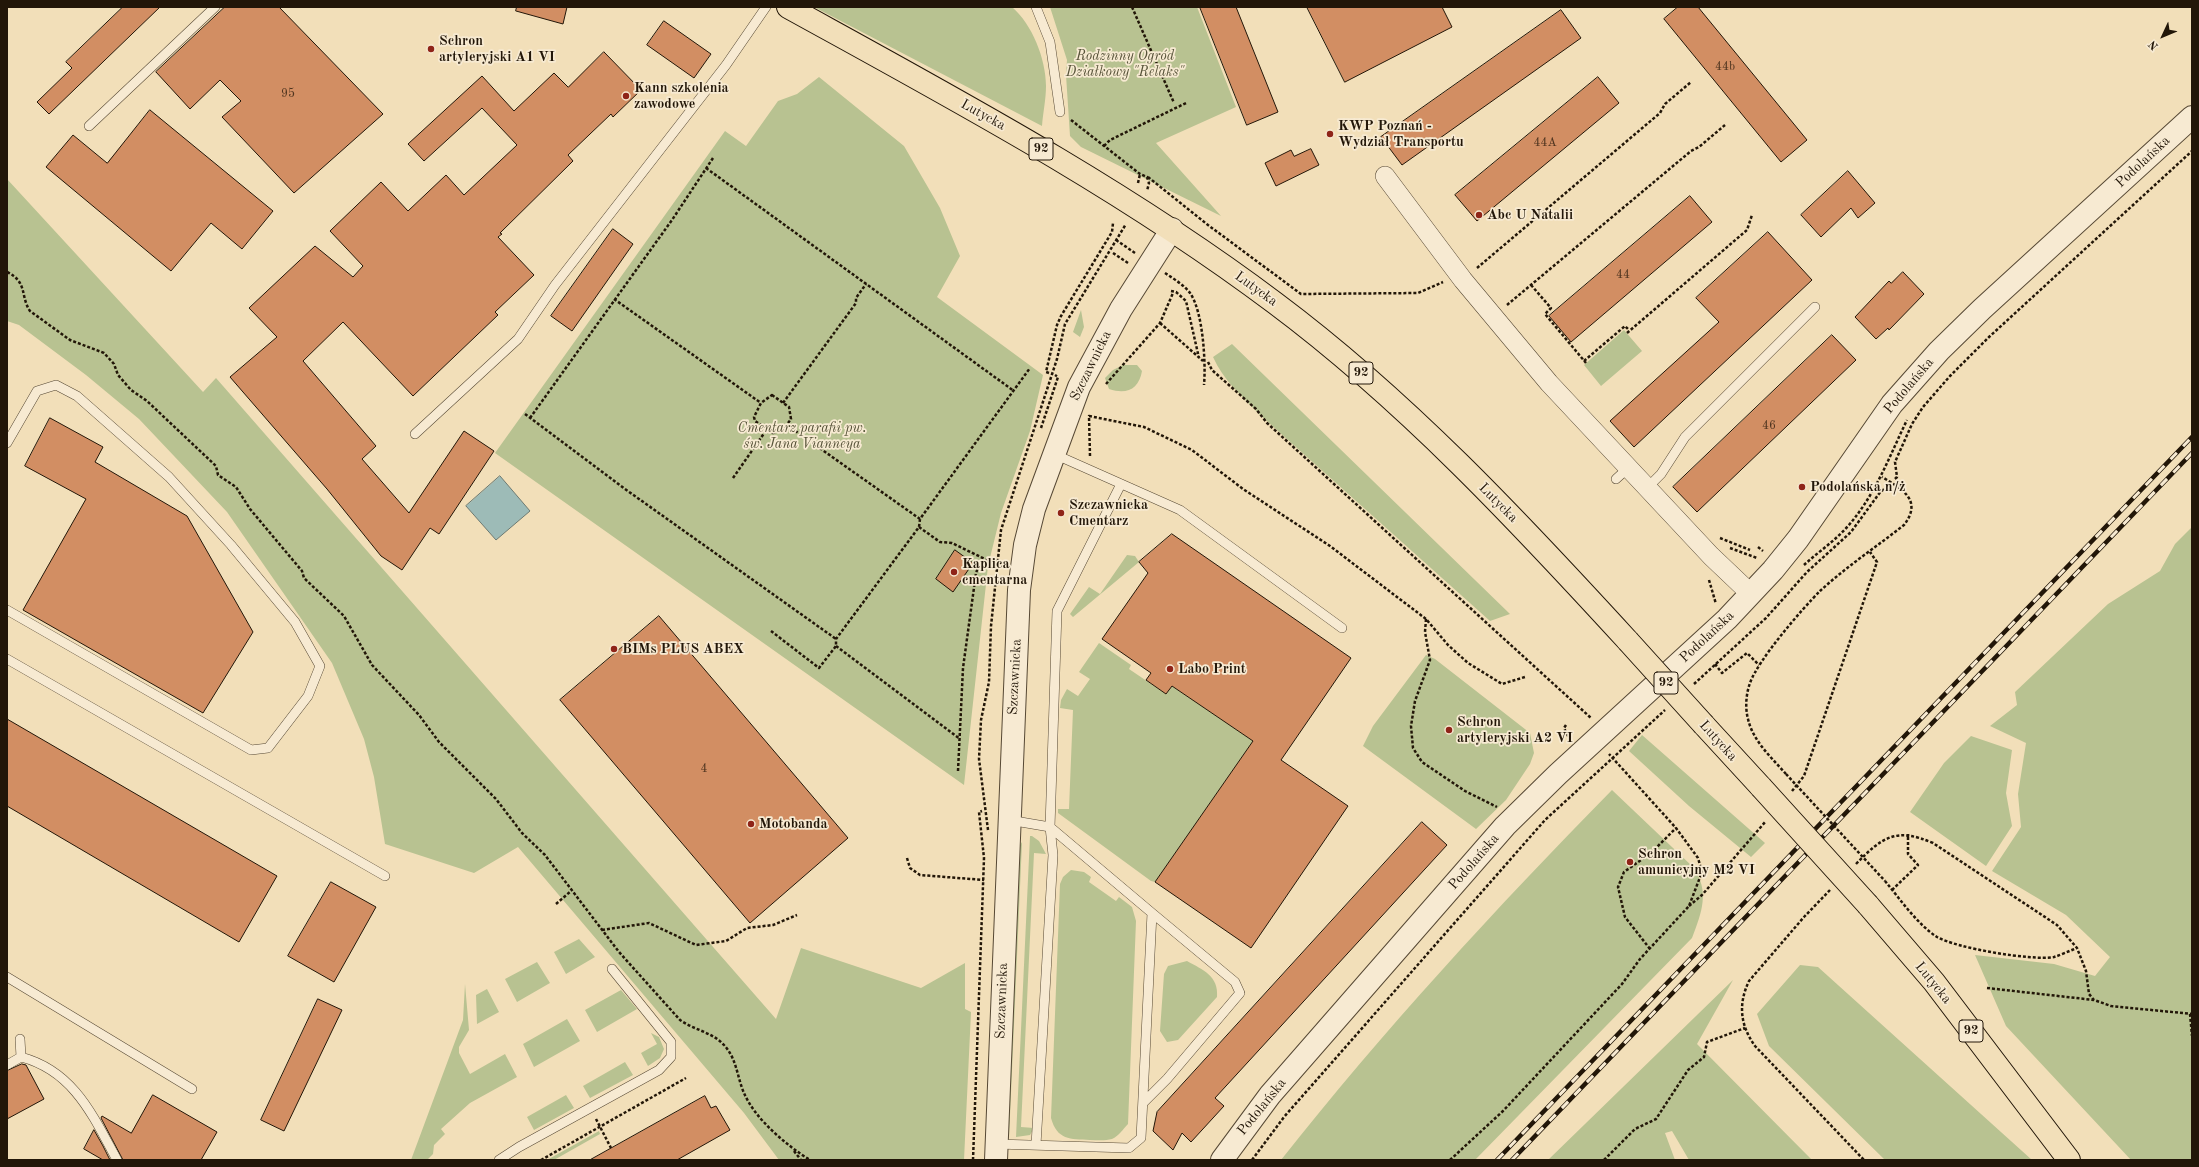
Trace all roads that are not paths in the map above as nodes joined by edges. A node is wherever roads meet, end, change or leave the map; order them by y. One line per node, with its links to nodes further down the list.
1 (215, 7): 7 (lane)
2 (766, 7): 11 (lane)
3 (788, 7): 9 (main road, Lutycka / 92)
4 (1036, 7): 5 (lane)
5 (1060, 112)
6 (2192, 117): 16 (street, Podolańska)
7 (89, 126)
8 (1385, 176): 15 (street)
9 (1172, 229): 13 (street, Szczawnicka); 36 (main road, Lutycka / 92, bridge)
10 (1815, 307): 15 (lane)
11 (415, 434)
12 (7, 443): 17 (lane)
13 (1053, 454): 14 (lane); 20 (street, Szczawnicka)
14 (1121, 484): 18 (lane); 21 (lane)
15 (1647, 488): 16 (street)
16 (1751, 594): 35 (street, Podolańska)
17 (7, 610)
18 (1342, 628)
19 (7, 659): 22 (lane)
20 (1009, 820): 21 (lane); 32 (street, Szczawnicka)
21 (1050, 827): 23 (lane); 31 (lane)
22 (385, 876)
23 (1152, 913): 30 (lane); 30 (lane)
24 (612, 969): 34 (lane)
25 (7, 977): 29 (lane)
26 (20, 1039): 27 (lane)
27 (21, 1057): 28 (lane); 33 (lane)
28 (7, 1065)
29 (192, 1090)
30 (1143, 1103): 31 (lane)
31 (1036, 1145): 32 (lane)
32 (996, 1152)
33 (117, 1160)
34 (499, 1160)
35 (1222, 1160)
36 (2069, 1160)

